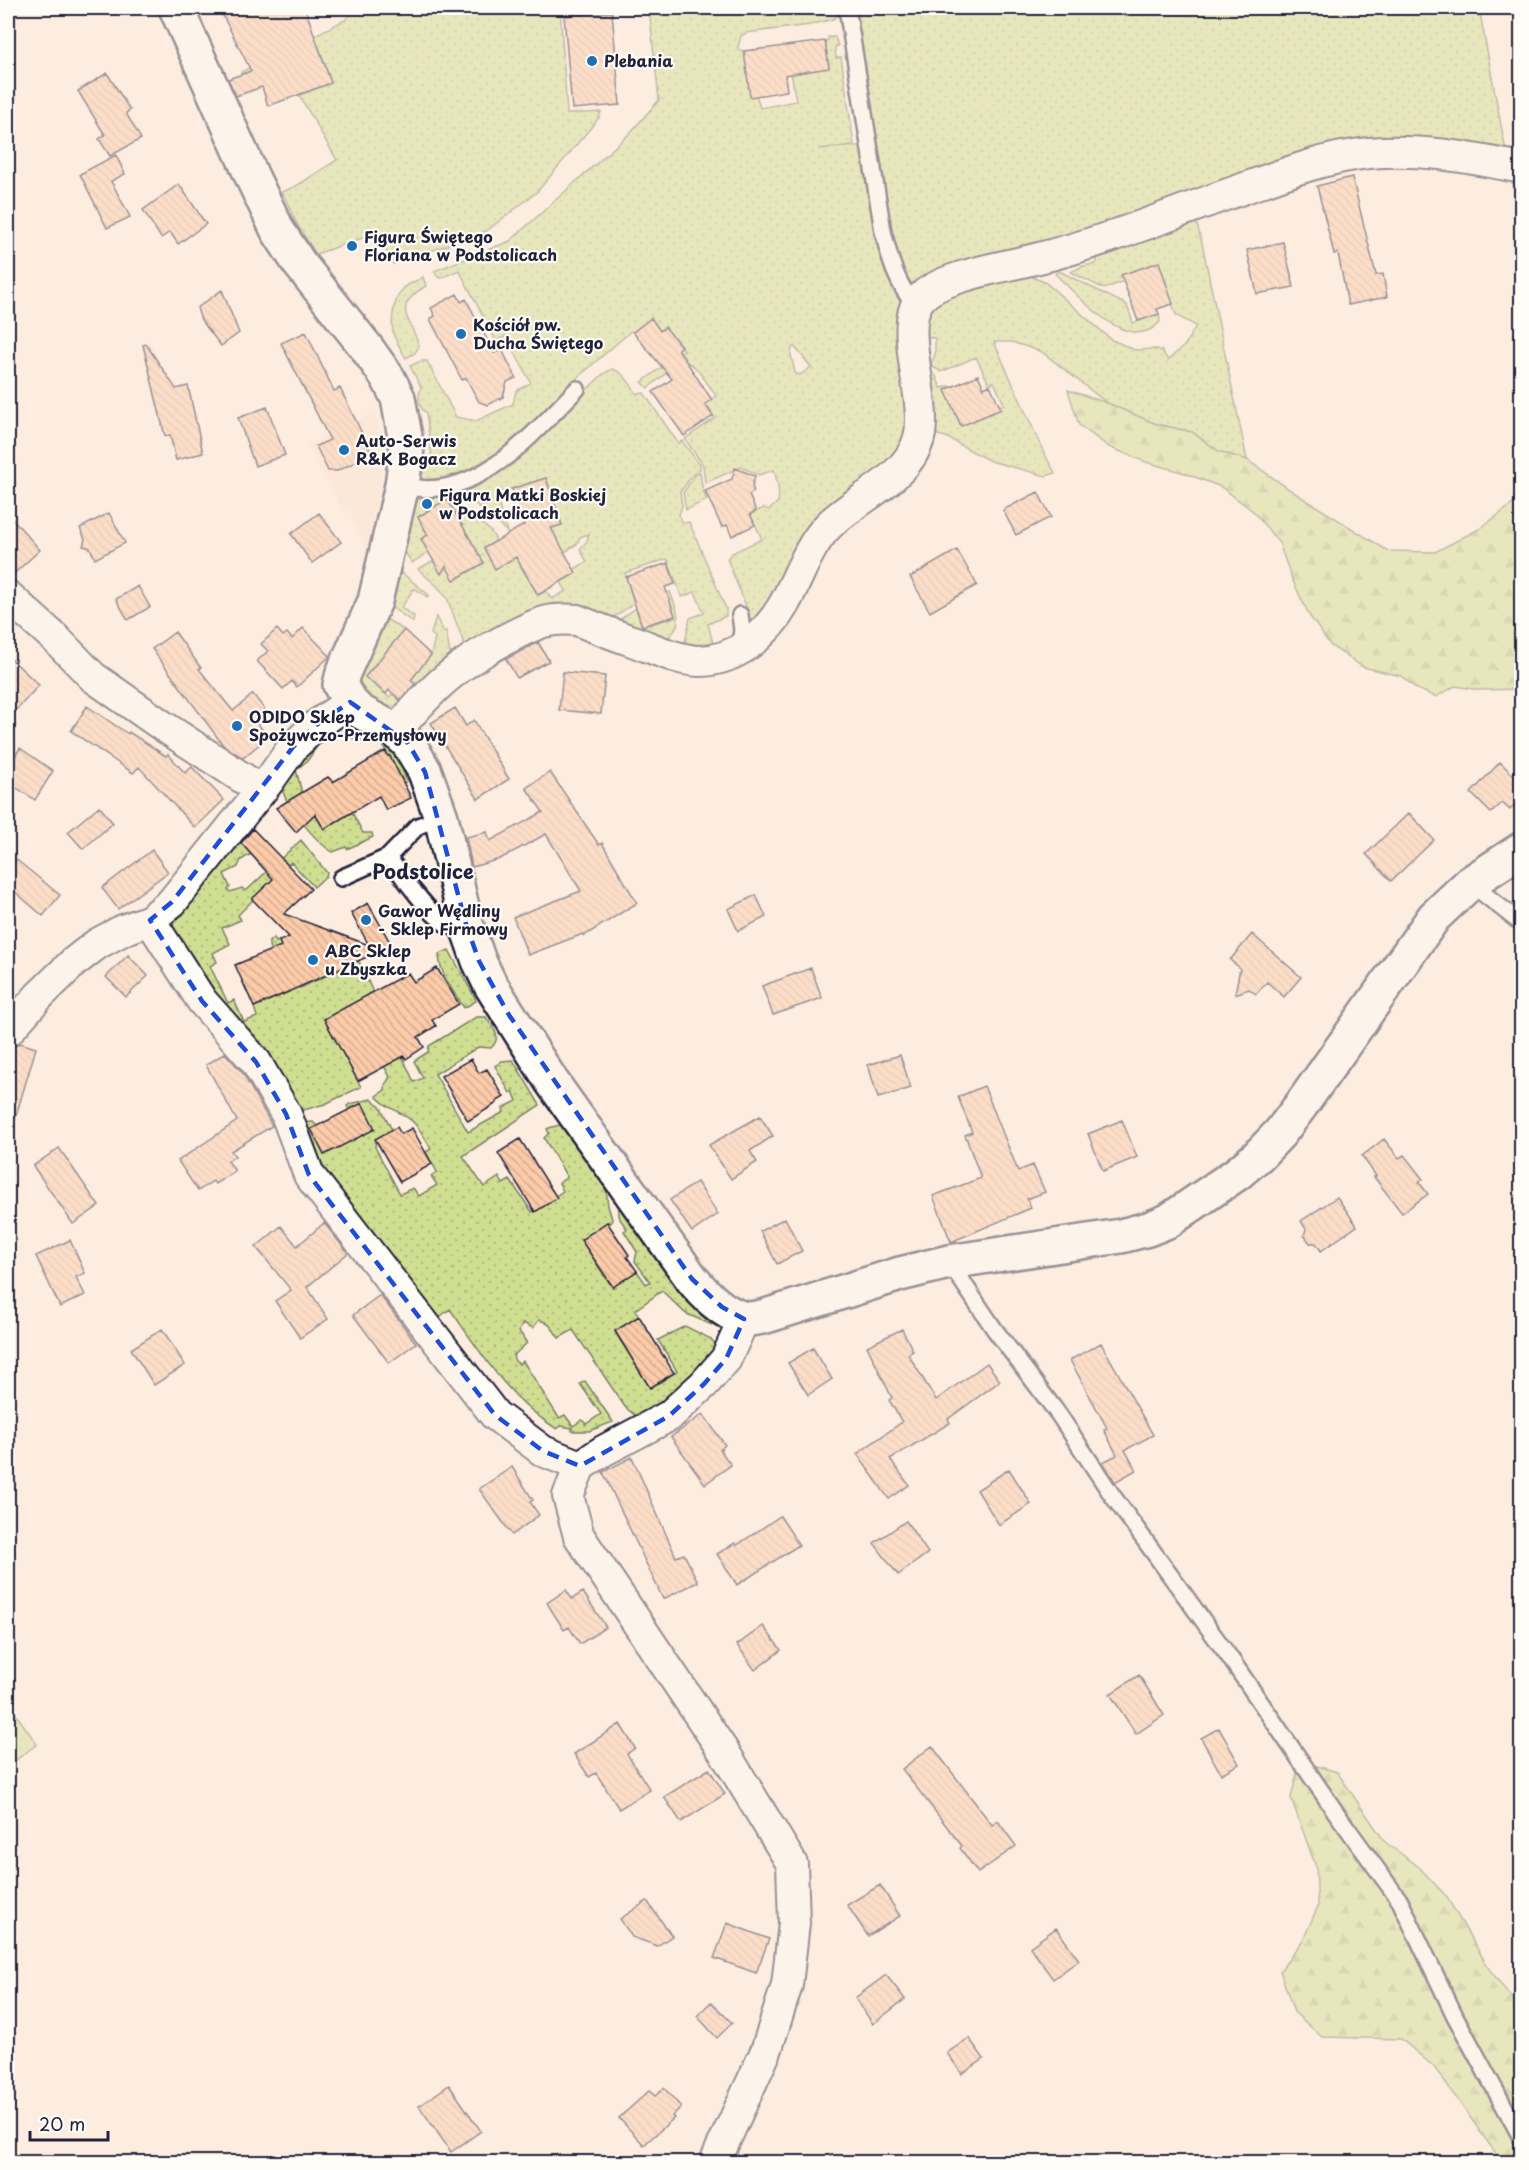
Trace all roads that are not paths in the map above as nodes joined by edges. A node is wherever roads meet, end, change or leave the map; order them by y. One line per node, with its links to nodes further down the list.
1 (176, 8): 6 (street)
2 (847, 8): 4 (lane)
3 (1521, 168): 4 (street)
4 (915, 306): 9 (street)
5 (577, 389): 6 (lane)
6 (402, 485): 10 (street)
7 (8, 596): 12 (street)
8 (740, 615): 9 (lane)
9 (739, 650): 11 (street)
10 (350, 702): 11 (street); 12 (street)
11 (396, 731): 13 (street)
12 (261, 790): 18 (street)
13 (441, 817): 15 (lane); 19 (street)
14 (1521, 849): 17 (street)
15 (387, 857): 16 (lane); 19 (lane)
16 (341, 878)
17 (1470, 883): 20 (lane); 22 (street)
18 (150, 920): 21 (street); 24 (street)
19 (466, 924): 23 (street)
20 (1521, 924)
21 (8, 1031)
22 (949, 1262): 23 (street); 25 (lane)
23 (744, 1318): 24 (street)
24 (580, 1466): 26 (street)
25 (1521, 2139)
26 (715, 2163)

